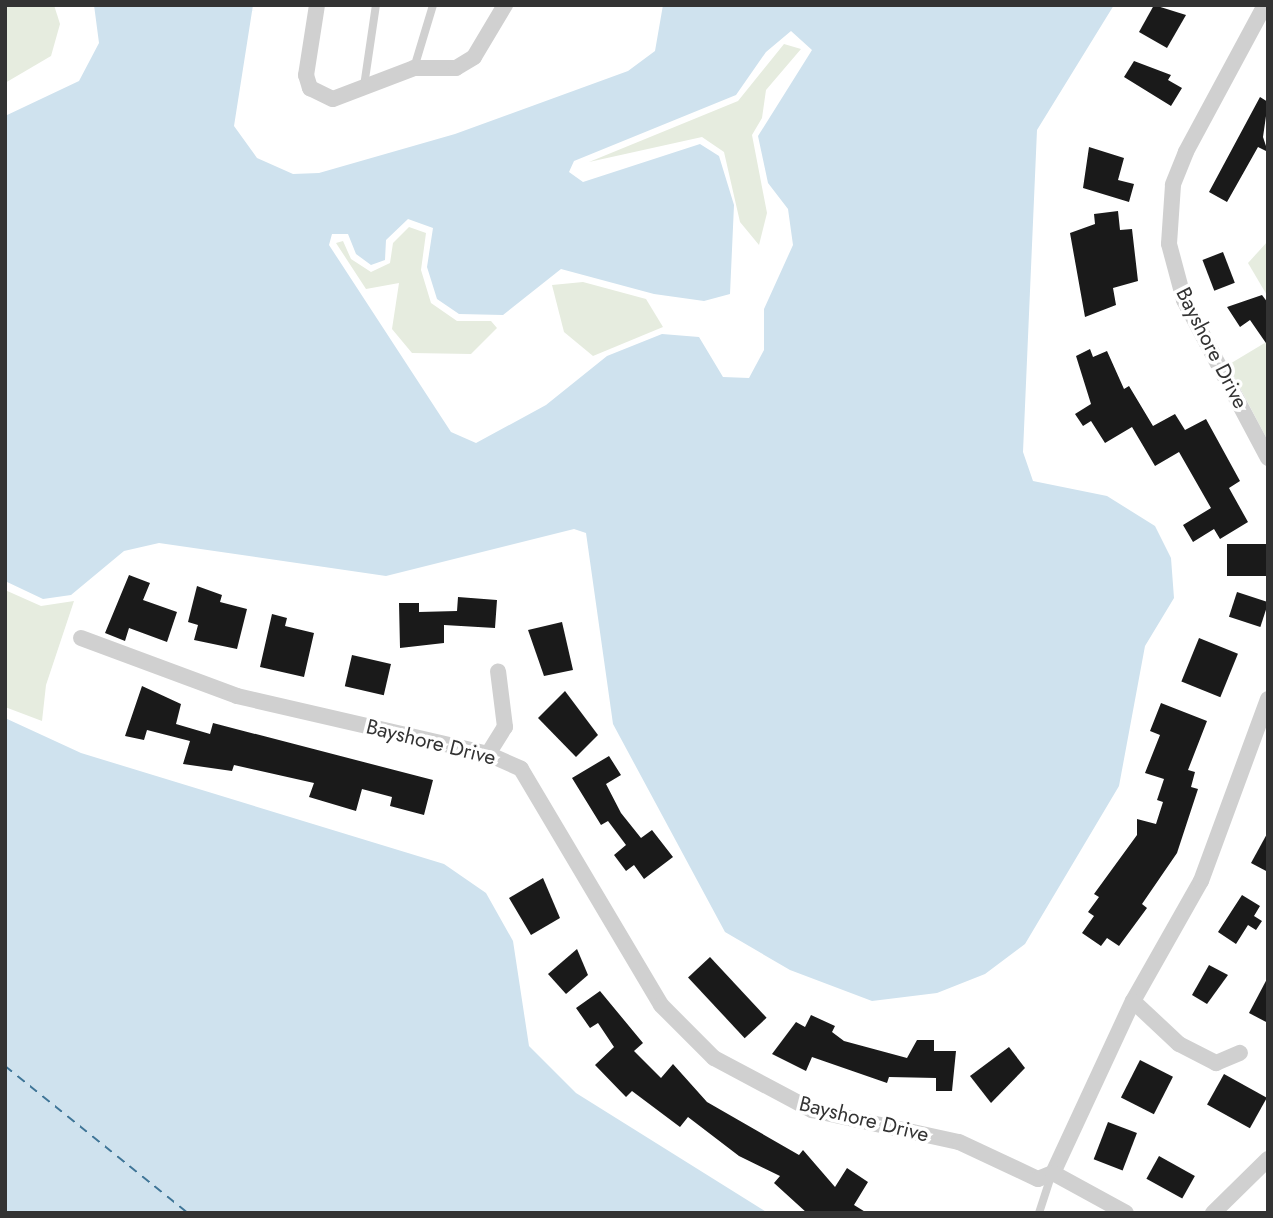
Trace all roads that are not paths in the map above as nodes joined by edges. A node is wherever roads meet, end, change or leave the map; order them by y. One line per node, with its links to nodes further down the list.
1 (317, 5): 7 (street)
2 (376, 5): 7 (lane)
3 (433, 5): 6 (lane)
4 (505, 5): 6 (street)
5 (1265, 5): 8 (street, Bayshore Drive)
6 (414, 68): 7 (street)
7 (364, 86)
8 (1268, 458)
9 (81, 638): 12 (street, Bayshore Drive)
10 (498, 671): 12 (street)
11 (1266, 707): 13 (street)
12 (488, 754): 16 (street, Bayshore Drive)
13 (1133, 1001): 14 (street); 16 (street)
14 (1240, 1053)
15 (1268, 1158): 19 (street)
16 (1053, 1173): 17 (lane); 18 (street)
17 (1039, 1213)
18 (1126, 1213)
19 (1213, 1213)

